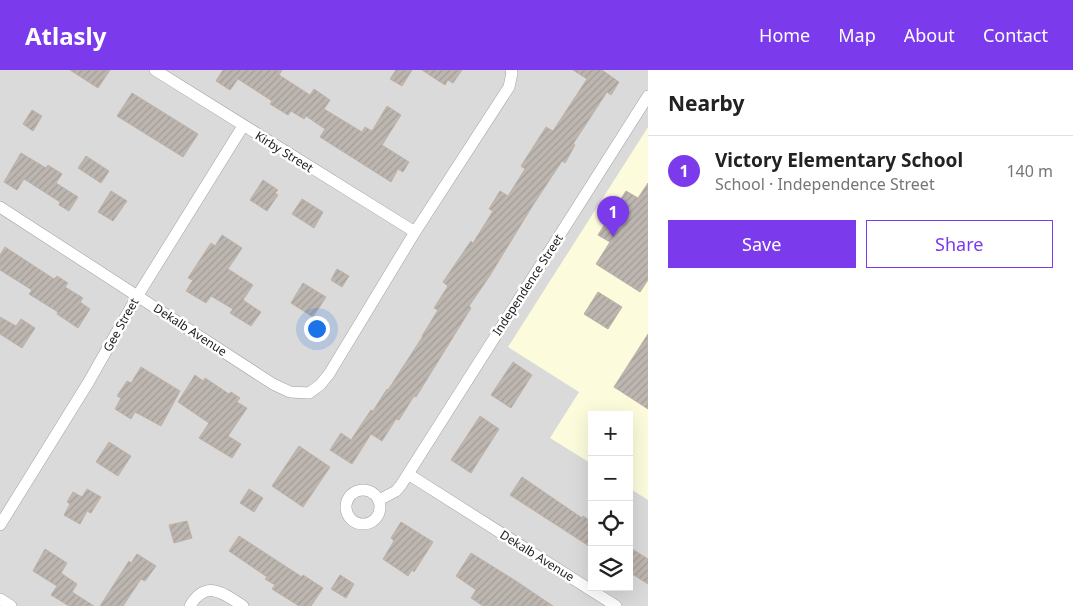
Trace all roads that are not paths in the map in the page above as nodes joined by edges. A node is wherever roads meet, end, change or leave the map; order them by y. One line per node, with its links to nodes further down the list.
1 (155, 70): 4 (street, Kirby Street)
2 (511, 70): 6 (street)
3 (648, 96): 8 (street, Independence Street)
4 (243, 126): 6 (street, Kirby Street); 7 (street, Gee Street)
5 (0, 208): 7 (street, Dekalb Avenue)
6 (415, 232): 7 (street, Dekalb Avenue)
7 (138, 295): 10 (street, Gee Street)
8 (408, 474): 9 (street, Independence Street); 15 (street, Dekalb Avenue)
9 (379, 500)
10 (0, 526)
11 (0, 599): 12 (street)
12 (11, 606)
13 (190, 606): 14 (street)
14 (243, 606)
15 (616, 606)

